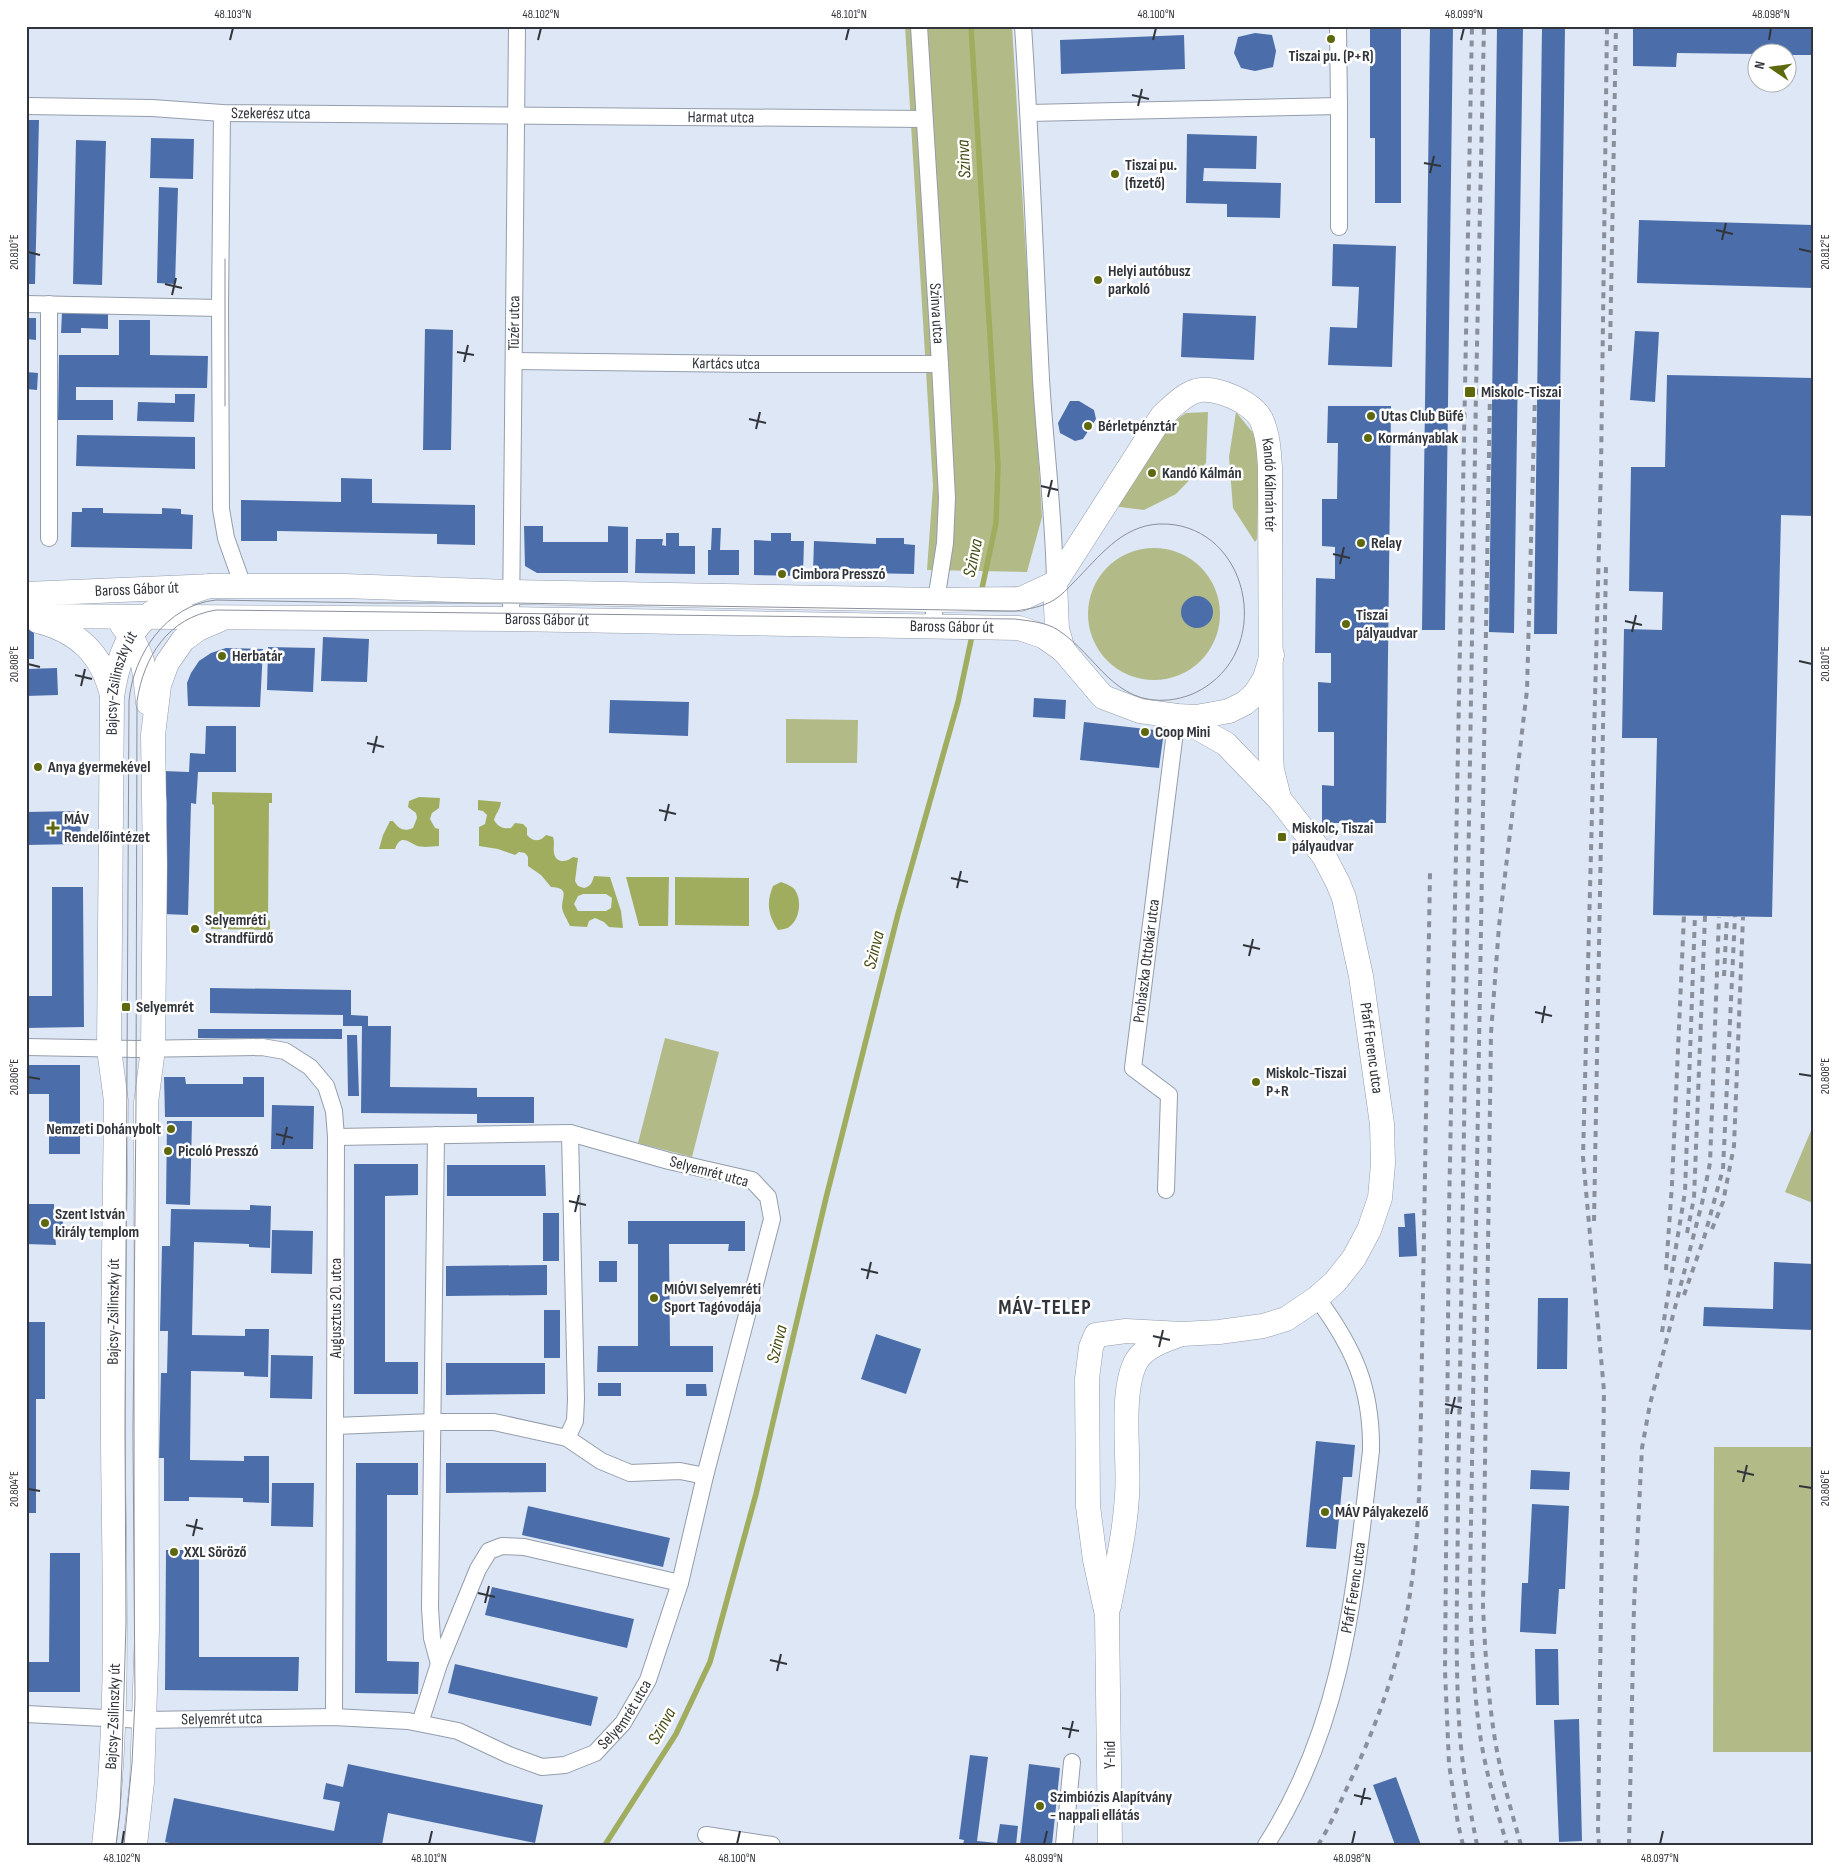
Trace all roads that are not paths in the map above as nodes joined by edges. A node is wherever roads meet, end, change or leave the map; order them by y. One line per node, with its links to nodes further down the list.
1 (517, 26): 9 (street, Tüzér utca)
2 (920, 26): 10 (street, Szinva utca)
3 (1023, 26): 8 (street)
4 (1338, 26): 6 (street)
5 (26, 106): 7 (street, Szekerész utca)
6 (1338, 106): 8 (street); 11 (street)
7 (222, 113): 9 (street, Szekerész utca); 14 (street)
8 (1029, 113): 18 (street)
9 (516, 116): 10 (street, Harmat utca); 15 (street, Tüzér utca)
10 (924, 120): 16 (street, Szinva utca)
11 (1340, 227)
12 (26, 304): 13 (street)
13 (48, 304): 14 (street); 17 (street)
14 (220, 308): 20 (street)
15 (514, 362): 16 (street, Kartács utca); 22 (street, Tüzér utca)
16 (940, 364): 24 (street, Szinva utca)
17 (49, 538)
18 (1055, 583): 24 (street, Baross Gábor út); 32 (street); 33 (street, Kandó Kálmán tér)
19 (208, 586): 20 (street, Baross Gábor út); 21 (street, Baross Gábor út); 28 (street, Bajcsy-Zsilinszky út)
20 (243, 586): 22 (street, Baross Gábor út)
21 (66, 592): 23 (street, Baross Gábor út); 25 (street)
22 (511, 592): 24 (street, Baross Gábor út); 29 (street, Tüzér utca)
23 (26, 594)
24 (936, 600): 30 (street, Szinva utca)
25 (115, 616): 27 (street, Baross Gábor út); 28 (street, Baross Gábor út); 31 (street)
26 (233, 616): 28 (street, Baross Gábor út); 29 (street, Baross Gábor út); 36 (street, Bajcsy-Zsilinszky út)
27 (26, 617): 34 (street)
28 (147, 617): 31 (street, Bajcsy-Zsilinszky út)
29 (511, 619): 30 (street, Baross Gábor út)
30 (932, 626): 32 (street, Baross Gábor út)
31 (130, 635): 34 (street, Bajcsy-Zsilinszky út); 36 (street)
32 (1063, 650): 35 (street)
33 (1272, 655): 35 (street); 37 (street, Kandó Kálmán tér)
34 (112, 698): 39 (street, Bajcsy-Zsilinszky út)
35 (1177, 716): 37 (street); 44 (street, Prohászka Ottokár utca)
36 (153, 735): 40 (street, Bajcsy-Zsilinszky út)
37 (1280, 800): 45 (street, Pfaff Ferenc utca)
38 (26, 1047): 39 (street, Augusztus 20. utca)
39 (109, 1049): 40 (street, Augusztus 20. utca); 56 (street, Bajcsy-Zsilinszky út)
40 (153, 1049): 43 (street, Augusztus 20. utca); 57 (street, Bajcsy-Zsilinszky út)
41 (570, 1134): 42 (street, Selyemrét utca); 49 (street); 50 (street, Selyemrét utca)
42 (436, 1135): 43 (street, Selyemrét utca); 47 (street)
43 (336, 1137): 48 (street, Augusztus 20. utca)
44 (1166, 1190)
45 (1317, 1298): 46 (street, Pfaff Ferenc utca); 66 (street, Pfaff Ferenc utca)
46 (1182, 1334): 52 (street); 52 (street, Pfaff Ferenc utca)
47 (433, 1422): 48 (street); 49 (street); 53 (street)
48 (335, 1426): 55 (street, Augusztus 20. utca)
49 (568, 1438): 50 (street)
50 (706, 1476): 51 (street, Selyemrét utca)
51 (680, 1583): 53 (street); 58 (street, Selyemrét utca)
52 (1107, 1615): 65 (street, Y-híd)
53 (439, 1664): 58 (street)
54 (26, 1714): 56 (street, Selyemrét utca)
55 (334, 1717): 57 (street, Selyemrét utca); 58 (street, Selyemrét utca)
56 (114, 1718): 57 (street, Selyemrét utca); 61 (street, Bajcsy-Zsilinszky út)
57 (144, 1720): 62 (street, Bajcsy-Zsilinszky út)
58 (420, 1723)
59 (1072, 1762): 64 (street)
60 (706, 1835): 63 (street)
61 (104, 1845)
62 (135, 1845)
63 (772, 1845)
64 (1064, 1845)
65 (1110, 1845)
66 (1266, 1845)

